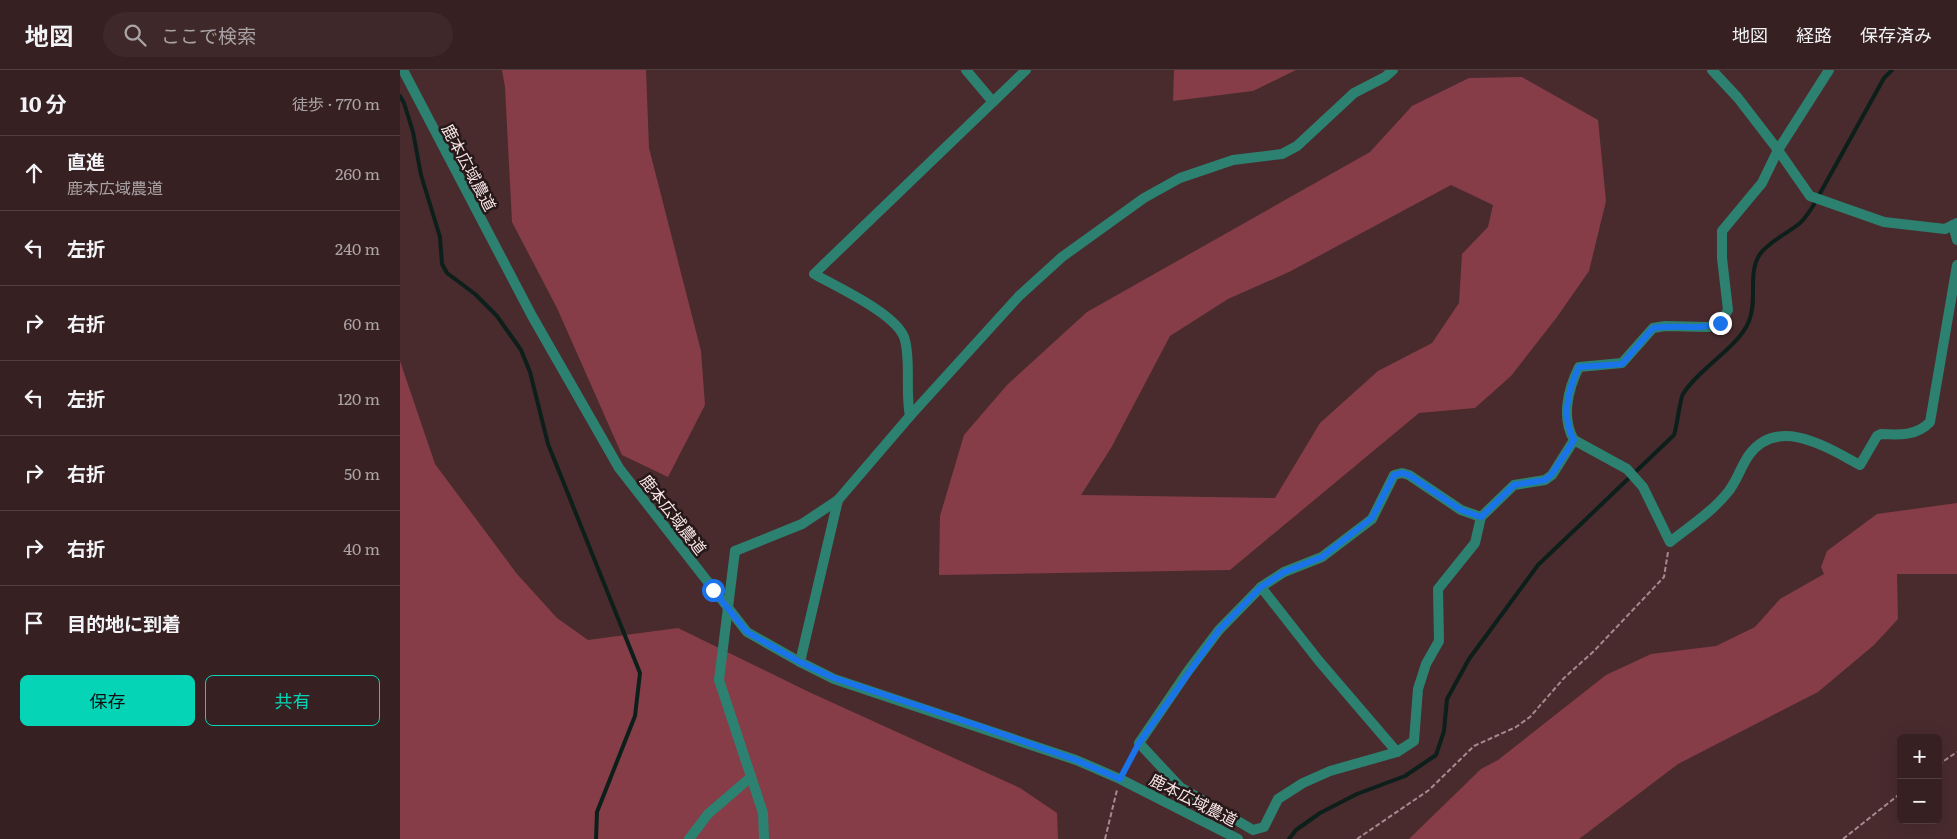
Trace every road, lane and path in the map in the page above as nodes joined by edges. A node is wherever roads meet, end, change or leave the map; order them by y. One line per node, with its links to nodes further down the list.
1 (403, 70): 18 (street, 鹿本広域農道)
2 (966, 70): 7 (street)
3 (1026, 70): 7 (street)
4 (1393, 70): 12 (street)
5 (1712, 70): 8 (street)
6 (1829, 70): 8 (street)
7 (993, 102): 12 (street)
8 (1778, 150): 9 (street); 13 (street)
9 (1955, 224): 10 (street)
10 (1957, 240)
11 (1957, 265): 16 (street)
12 (910, 416): 14 (street)
13 (1574, 440): 15 (street); 16 (street)
14 (838, 500): 18 (street); 23 (street, bridge)
15 (1481, 517): 17 (street); 20 (street)
16 (1670, 542): 30 (path)
17 (1261, 587): 19 (street); 20 (street)
18 (800, 662): 24 (street, 鹿本広域農道)
19 (1139, 743): 20 (street); 24 (path)
20 (1397, 752)
21 (1957, 752): 22 (path)
22 (1942, 763)
23 (751, 777): 26 (street); 27 (street)
24 (1120, 779): 28 (path); 29 (street, 鹿本広域農道)
25 (1897, 796): 31 (path)
26 (689, 839)
27 (764, 839)
28 (1105, 839)
29 (1238, 839)
30 (1357, 839)
31 (1843, 839)

